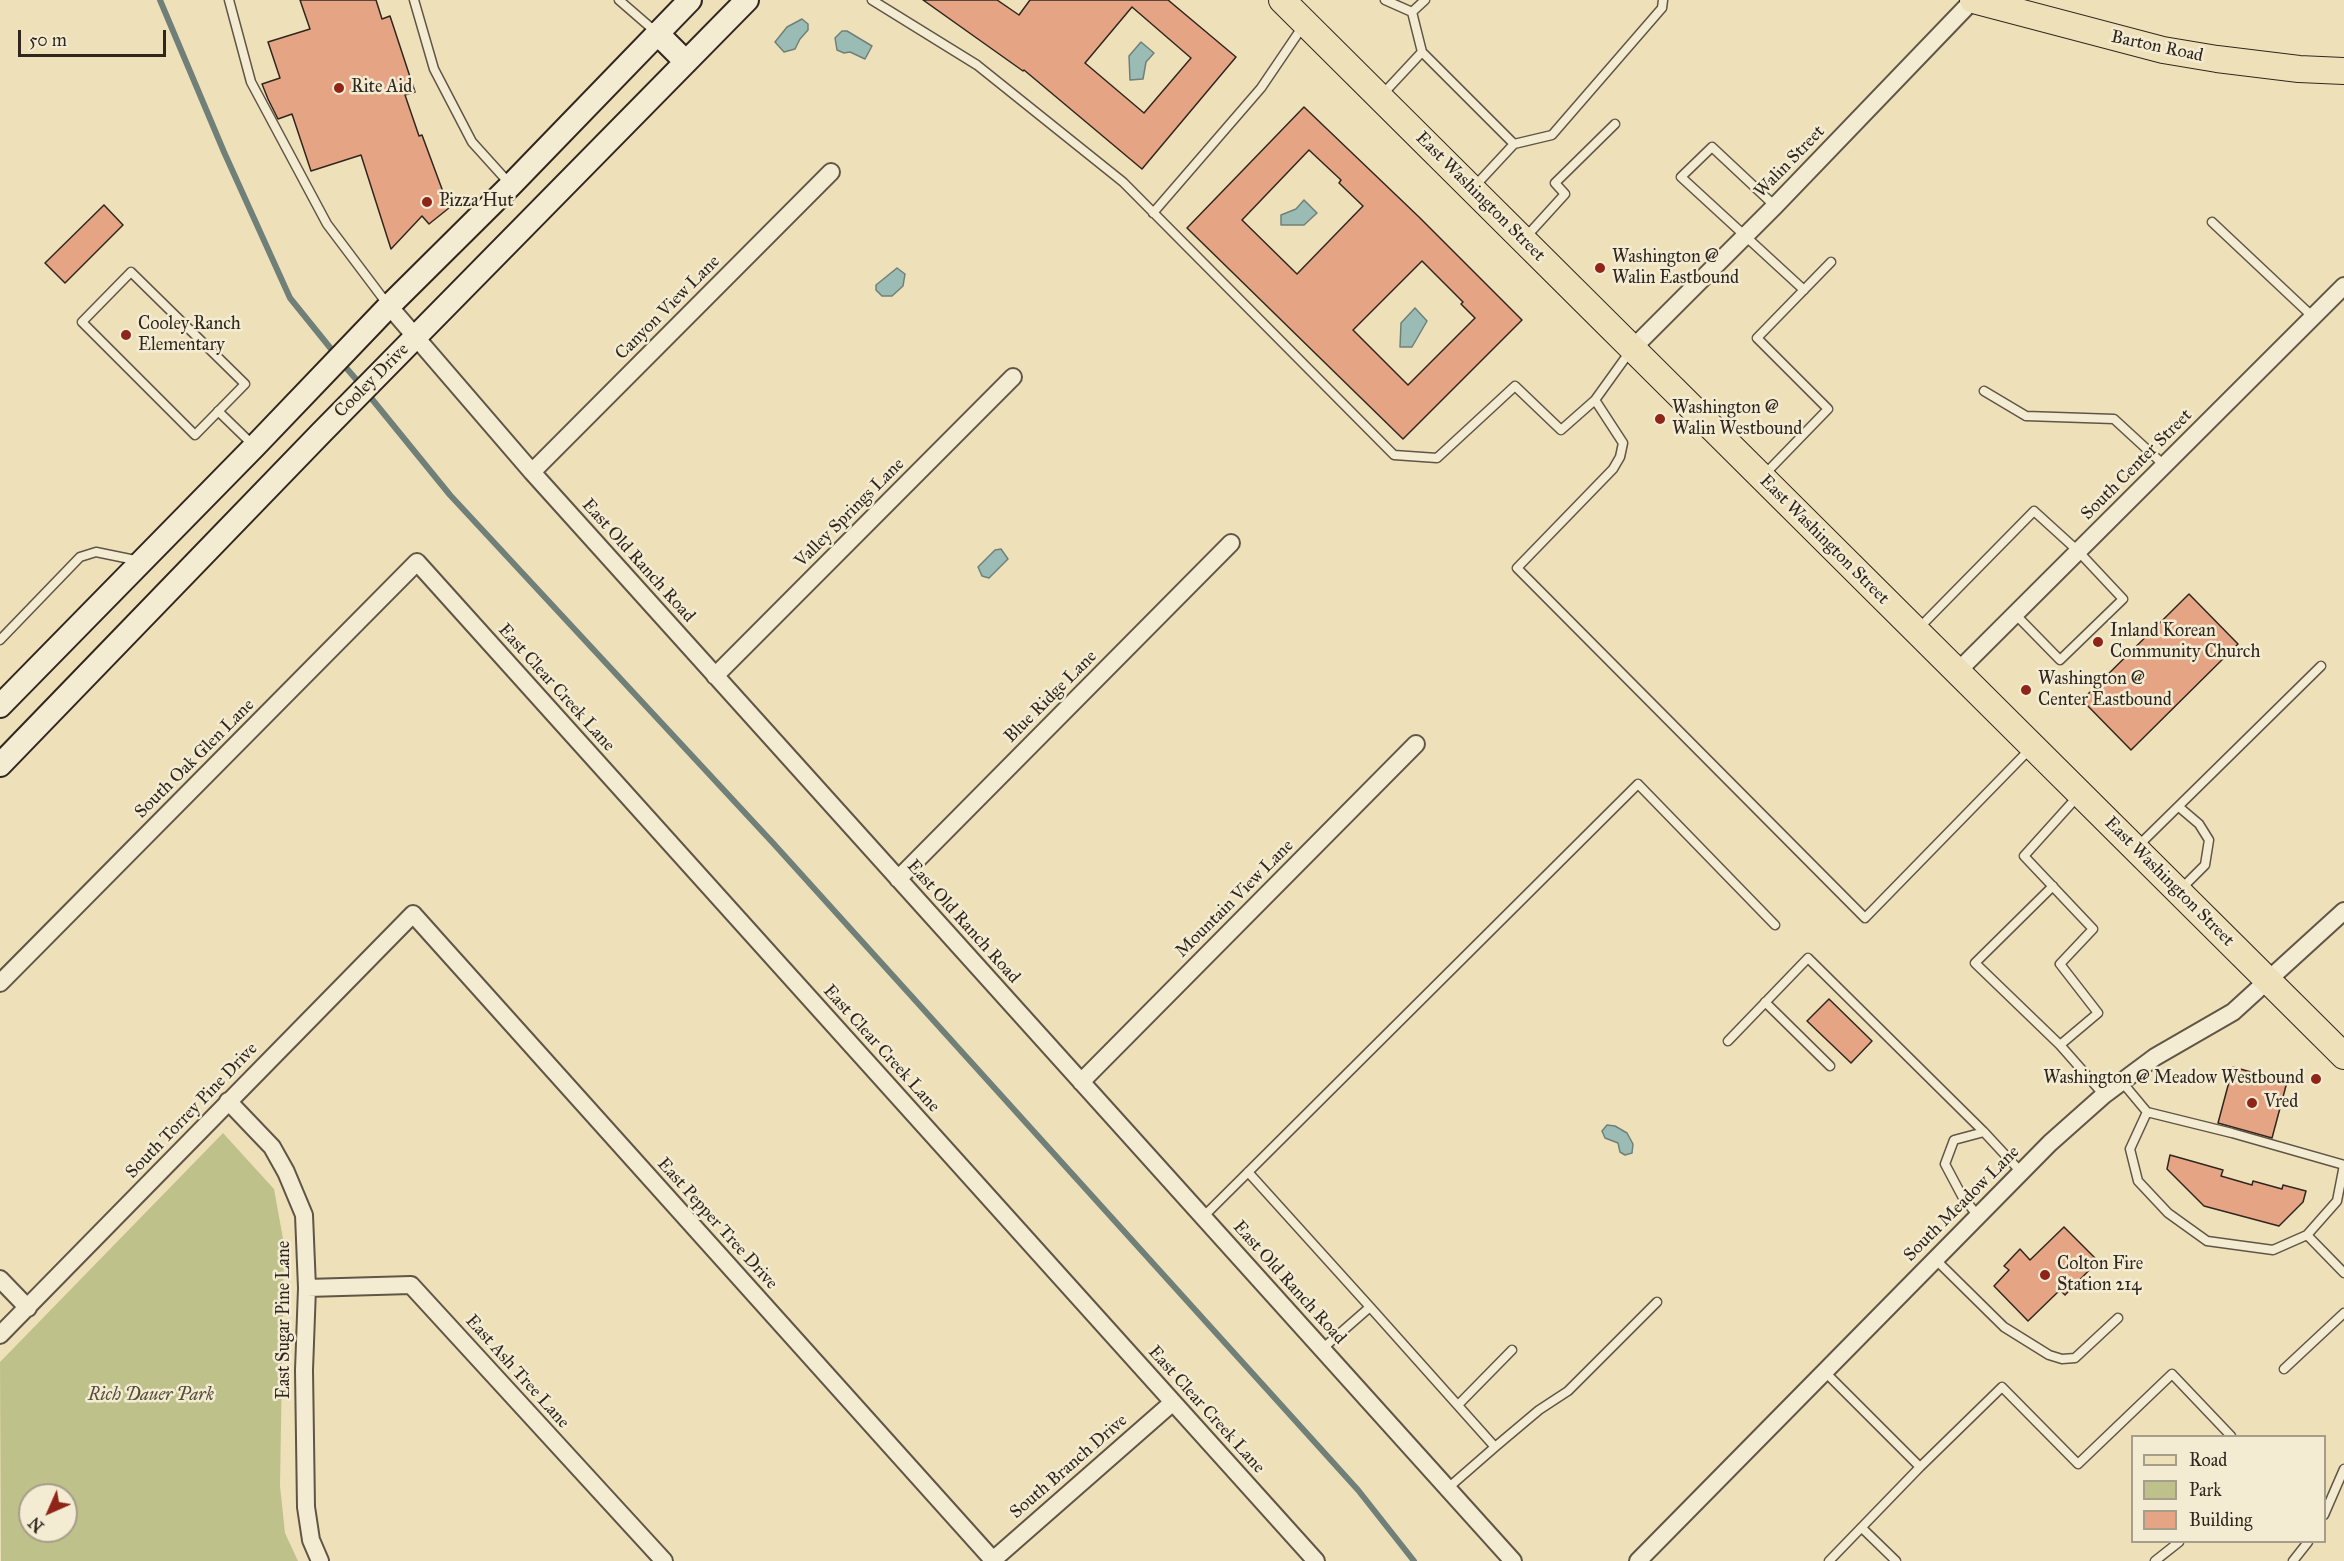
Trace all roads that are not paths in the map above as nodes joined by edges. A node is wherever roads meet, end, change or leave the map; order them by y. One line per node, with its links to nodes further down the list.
1 (229, 0): 34 (lane)
2 (414, 0): 23 (lane)
3 (619, 0): 15 (lane)
4 (690, 0): 15 (street)
5 (747, 0): 17 (street, Cooley Drive)
6 (872, 0): 27 (lane)
7 (1273, 0): 14 (main road, East Washington Street)
8 (1282, 0): 14 (main road, East Washington Street)
9 (1385, 0): 13 (lane)
10 (1425, 0): 13 (lane)
11 (1663, 0): 21 (lane)
12 (1973, 0): 18 (main road, Barton Road); 25 (street, Walin Street)
13 (1412, 12): 16 (lane)
14 (1305, 23): 19 (main road, East Washington Street); 27 (lane)
15 (657, 33): 17 (street); 23 (street)
16 (1422, 52): 19 (lane); 21 (lane)
17 (686, 62): 26 (street, Cooley Drive)
18 (2344, 71)
19 (1380, 97): 24 (main road, East Washington Street)
20 (1615, 124): 30 (lane)
21 (1514, 144): 24 (lane)
22 (831, 172): 44 (street, Canyon View Lane)
23 (511, 185): 26 (street); 34 (street)
24 (1471, 190): 30 (main road, East Washington Street)
25 (1775, 206): 29 (street, Walin Street); 29 (lane)
26 (539, 212): 36 (street, Cooley Drive)
27 (1153, 213): 40 (lane)
28 (2212, 222): 35 (lane)
29 (1745, 235): 33 (lane); 37 (street, Walin Street)
30 (1523, 240): 37 (main road, East Washington Street)
31 (1831, 262): 33 (lane)
32 (2344, 286): 35 (street, South Center Street)
33 (1804, 290): 46 (lane)
34 (389, 306): 36 (street, East Old Ranch Road); 42 (street)
35 (2313, 317): 43 (street, South Center Street)
36 (416, 338): 44 (street, East Old Ranch Road); 45 (street, Cooley Drive)
37 (1632, 349): 40 (lane); 46 (main road, East Washington Street)
38 (1012, 377): 56 (street, Valley Springs Lane)
39 (1984, 391): 43 (lane)
40 (1595, 400): 59 (lane)
41 (218, 411): 41 (lane); 42 (lane)
42 (255, 446): 45 (street); 49 (street)
43 (2164, 465): 48 (street, South Center Street)
44 (532, 472): 56 (street, East Old Ranch Road)
45 (282, 473): 60 (street, Cooley Drive)
46 (1761, 477): 52 (main road, East Washington Street)
47 (1232, 543): 64 (street, Blue Ridge Lane)
48 (2078, 551): 51 (street, South Center Street); 51 (lane); 52 (lane)
49 (143, 561): 53 (lane); 57 (street)
50 (417, 562): 71 (street, South Oak Glen Lane); 103 (street, East Clear Creek Lane)
51 (2015, 614): 55 (street, South Center Street)
52 (1917, 631): 55 (main road, East Washington Street)
53 (0, 640)
54 (2321, 666): 62 (lane)
55 (1957, 672): 59 (main road, East Washington Street)
56 (715, 676): 64 (street, East Old Ranch Road)
57 (0, 706)
58 (1416, 744): 77 (street, Mountain View Lane)
59 (2032, 746): 61 (main road, East Washington Street)
60 (0, 765)
61 (2080, 794): 63 (main road, East Washington Street); 65 (lane)
62 (2179, 807): 63 (lane); 66 (lane)
63 (2136, 849): 66 (main road, East Washington Street)
64 (898, 879): 77 (street, East Old Ranch Road)
65 (2053, 886): 74 (lane); 74 (lane)
66 (2178, 891): 70 (main road, East Washington Street)
67 (2344, 911): 70 (street, South Meadow Lane)
68 (413, 914): 80 (street, South Torrey Pine Drive); 114 (street, East Pepper Tree Drive)
69 (1775, 925): 84 (lane)
70 (2269, 981): 75 (main road, East Washington Street); 78 (street, South Meadow Lane)
71 (0, 982)
72 (1766, 1002): 73 (lane); 76 (lane); 82 (lane)
73 (1728, 1041)
74 (2060, 1045): 79 (lane)
75 (2344, 1056)
76 (1830, 1066)
77 (1081, 1082): 87 (street, East Old Ranch Road)
78 (2122, 1082): 79 (street, South Meadow Lane); 81 (lane)
79 (2104, 1095): 85 (street, South Meadow Lane)
80 (228, 1101): 92 (street, East Sugar Pine Lane); 95 (street, South Torrey Pine Drive)
81 (2147, 1112): 83 (lane); 88 (lane)
82 (1984, 1132): 85 (lane); 86 (lane)
83 (2344, 1165): 88 (lane)
84 (1248, 1172): 87 (lane); 94 (lane)
85 (2021, 1172): 86 (street, South Meadow Lane)
86 (1978, 1216): 89 (street, South Meadow Lane)
87 (1203, 1217): 99 (street, East Old Ranch Road)
88 (2307, 1235): 90 (lane)
89 (1935, 1259): 97 (lane); 102 (street, South Meadow Lane)
90 (2344, 1273)
91 (0, 1279): 95 (street)
92 (307, 1288): 115 (street, East Sugar Pine Lane); 116 (street, East Ash Tree Lane)
93 (1657, 1302): 106 (lane)
94 (1370, 1307): 99 (lane); 104 (lane)
95 (28, 1308): 98 (street, South Torrey Pine Drive)
96 (2344, 1313): 101 (lane)
97 (2118, 1318)
98 (0, 1335)
99 (1322, 1349): 109 (street, East Old Ranch Road)
100 (1512, 1350): 104 (lane)
101 (2284, 1369)
102 (1825, 1372): 107 (lane); 119 (street, South Meadow Lane)
103 (1172, 1403): 114 (street, South Branch Drive); 117 (street, East Clear Creek Lane)
104 (1458, 1405): 106 (lane)
105 (2229, 1435): 107 (lane)
106 (1495, 1447): 109 (lane)
107 (1920, 1467): 111 (lane)
108 (2344, 1469): 110 (lane)
109 (1448, 1488): 118 (street, East Old Ranch Road)
110 (2326, 1512)
111 (1862, 1527): 120 (lane); 121 (lane)
112 (2179, 1543): 122 (lane)
113 (2307, 1543): 123 (lane)
114 (993, 1560)
115 (320, 1561)
116 (664, 1561)
117 (1316, 1561)
118 (1513, 1561)
119 (1638, 1561)
120 (1829, 1561)
121 (1896, 1561)
122 (2155, 1561)
123 (2293, 1561)

